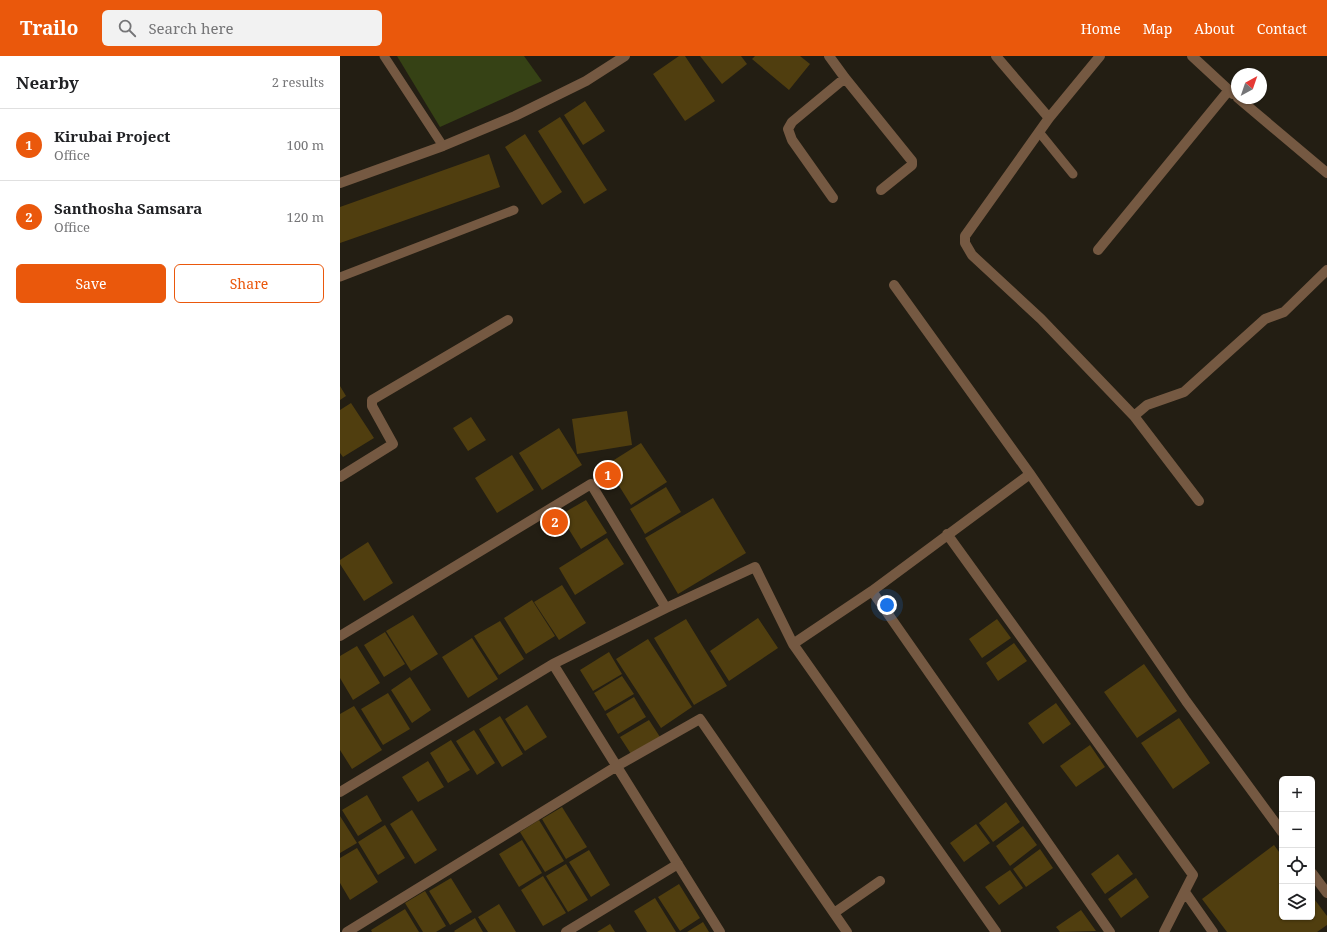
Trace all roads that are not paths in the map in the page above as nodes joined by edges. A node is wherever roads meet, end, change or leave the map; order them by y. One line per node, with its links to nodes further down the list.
1 (384, 56): 13 (lane)
2 (625, 56): 13 (street)
3 (829, 56): 7 (street)
4 (996, 56): 11 (street)
5 (1100, 56): 11 (street)
6 (1192, 56): 8 (street)
7 (845, 78): 17 (street); 18 (street)
8 (1228, 90): 9 (street); 20 (street)
9 (1231, 93)
10 (1244, 104): 14 (street)
11 (1049, 118): 12 (street)
12 (1039, 132): 15 (lane); 25 (street)
13 (443, 146): 16 (street)
14 (1327, 173)
15 (1073, 174)
16 (340, 183)
17 (881, 190)
18 (833, 198)
19 (514, 210): 22 (lane)
20 (1098, 250)
21 (1327, 270): 25 (street)
22 (340, 277)
23 (894, 285): 26 (street)
24 (508, 320): 27 (street)
25 (1134, 416): 28 (street)
26 (1030, 474): 29 (street); 37 (street)
27 (340, 477)
28 (1199, 501)
29 (947, 534): 30 (street); 41 (street)
30 (872, 591): 33 (street); 50 (street)
31 (666, 608): 32 (street); 33 (street); 34 (street)
32 (340, 636)
33 (794, 644): 49 (street)
34 (553, 664): 35 (street); 36 (street)
35 (617, 766): 38 (street); 43 (street); 45 (street)
36 (340, 792)
37 (1279, 828)
38 (678, 864): 46 (street); 47 (street)
39 (1315, 877): 42 (street)
40 (880, 881): 43 (street)
41 (1184, 892): 51 (street); 52 (street)
42 (1327, 893)
43 (834, 913): 48 (street)
44 (340, 926): 45 (street)
45 (345, 932)
46 (566, 932)
47 (720, 932)
48 (847, 932)
49 (996, 932)
50 (1110, 932)
51 (1164, 932)
52 (1213, 932)

